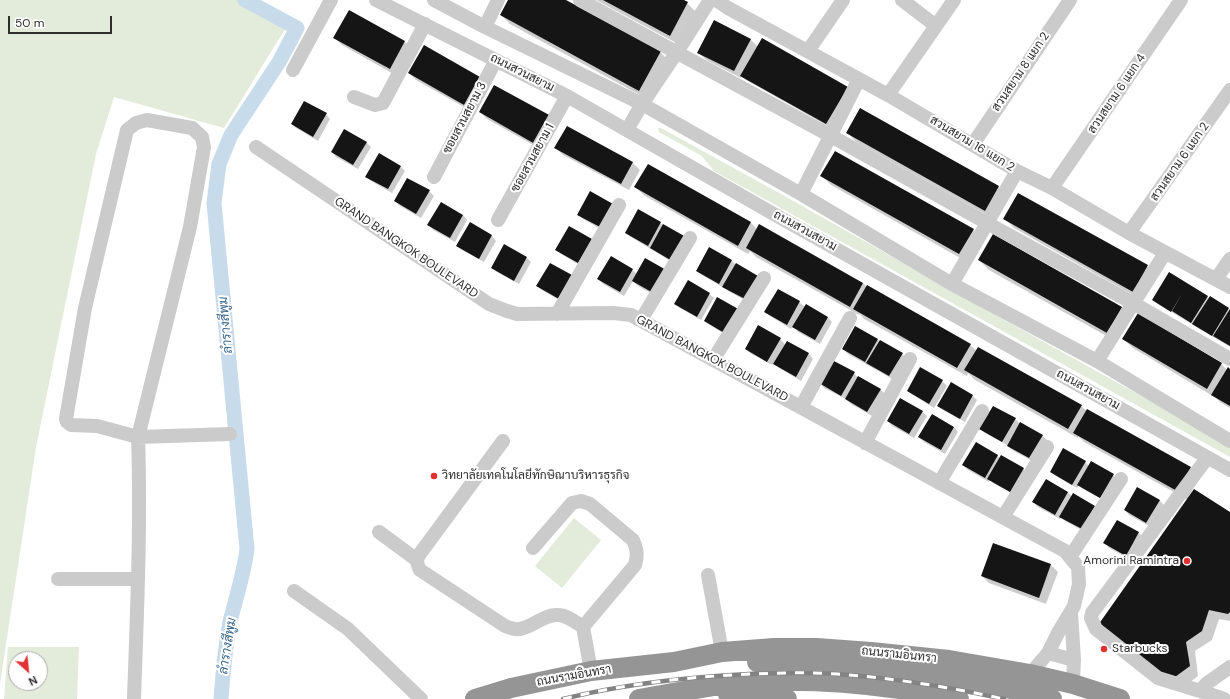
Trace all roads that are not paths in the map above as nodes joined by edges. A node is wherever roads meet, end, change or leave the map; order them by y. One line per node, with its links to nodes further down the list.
1 (332, 0): 20 (street)
2 (376, 0): 14 (street, ถนนสวนสยาม)
3 (434, 0): 16 (street, ถนนสวนสยาม)
4 (498, 0): 16 (street)
5 (580, 0): 18 (street)
6 (710, 0): 18 (street)
7 (716, 0): 13 (street, สวนสยาม 16 แยก 2)
8 (843, 0): 17 (street)
9 (902, 0): 15 (street)
10 (954, 0): 15 (street)
11 (1070, 0): 29 (street, สวนสยาม 8 แยก 2)
12 (1181, 0): 33 (street, สวนสยาม 6 แยก 4)
13 (731, 4): 17 (street, สวนสยาม 16 แยก 2)
14 (425, 24): 19 (street, ถนนสวนสยาม); 25 (street)
15 (936, 26): 23 (street)
16 (485, 27): 26 (street, ถนนสวนสยาม)
17 (808, 51): 21 (street, สวนสยาม 16 แยก 2)
18 (677, 52): 26 (street); 28 (street)
19 (496, 60): 24 (street, ถนนสวนสยาม); 32 (street, ซอยสวนสยาม 3)
20 (293, 70)
21 (859, 79): 23 (street, สวนสยาม 16 แยก 2); 28 (street)
22 (1230, 90): 38 (street, สวนสยาม 6 แยก 2)
23 (888, 94): 29 (street, สวนสยาม 16 แยก 2)
24 (568, 96): 27 (street, ถนนสวนสยาม); 36 (street, ซอยสวนสยาม 1)
25 (354, 97)
26 (642, 104): 27 (street); 34 (street, ถนนสวนสยาม)
27 (627, 130): 62 (street, ถนนสวนสยาม)
28 (831, 136): 34 (street); 37 (street)
29 (973, 144): 31 (street, สวนสยาม 16 แยก 2)
30 (256, 147): 47 (street, GRAND BANGKOK BOULEVARD)
31 (1017, 171): 33 (street, สวนสยาม 16 แยก 2); 37 (street)
32 (434, 177)
33 (1052, 188): 38 (street, สวนสยาม 16 แยก 2)
34 (801, 194): 44 (street, ถนนสวนสยาม)
35 (619, 205): 47 (street)
36 (498, 220)
37 (987, 224): 44 (street); 46 (street)
38 (1129, 233): 40 (street, สวนสยาม 16 แยก 2)
39 (690, 238): 49 (street)
40 (1165, 253): 43 (street, สวนสยาม 16 แยก 2); 46 (street)
41 (1230, 259): 43 (street)
42 (764, 278): 52 (street)
43 (1216, 279): 45 (street, สวนสยาม 16 แยก 2)
44 (952, 284): 53 (street, ถนนสวนสยาม)
45 (1230, 287)
46 (1133, 303): 51 (street); 53 (street)
47 (557, 314): 49 (street, GRAND BANGKOK BOULEVARD)
48 (850, 318): 54 (street)
49 (641, 320): 52 (street, GRAND BANGKOK BOULEVARD)
50 (910, 359): 60 (street)
51 (1230, 359)
52 (713, 360): 54 (street, GRAND BANGKOK BOULEVARD)
53 (1097, 362): 59 (street, ถนนสวนสยาม)
54 (800, 407): 60 (street, GRAND BANGKOK BOULEVARD)
55 (982, 411): 65 (street)
56 (230, 434): 57 (street)
57 (138, 437): 57 (street); 73 (street)
58 (503, 440): 70 (street)
59 (1230, 441)
60 (865, 443): 65 (street, GRAND BANGKOK BOULEVARD)
61 (1047, 447): 66 (street)
62 (1207, 458): 63 (street, ถนนสวนสยาม); 86 (street)
63 (1230, 470)
64 (1121, 479): 69 (street)
65 (939, 483): 66 (street, GRAND BANGKOK BOULEVARD)
66 (1003, 517): 69 (street, GRAND BANGKOK BOULEVARD)
67 (379, 532): 70 (street)
68 (532, 548): 76 (street)
69 (1070, 557): 75 (street, GRAND BANGKOK BOULEVARD)
70 (417, 560): 76 (street)
71 (708, 575): 77 (street)
72 (58, 579): 73 (street)
73 (138, 579): 88 (street)
74 (294, 591): 89 (street)
75 (1071, 612): 78 (street, GRAND BANGKOK BOULEVARD); 79 (street, GRAND BANGKOK BOULEVARD)
76 (583, 626): 82 (street)
77 (722, 652): 80 (highway, ถนนรามอินทรา); 83 (highway, ถนนรามอินทรา)
78 (1048, 653): 79 (street); 83 (street, GRAND BANGKOK BOULEVARD)
79 (1074, 660): 84 (street, GRAND BANGKOK BOULEVARD)
80 (674, 662): 82 (highway, ถนนรามอินทรา); 92 (highway, ถนนรามอินทรา)
81 (1230, 667): 86 (street)
82 (591, 671): 90 (highway, ถนนรามอินทรา)
83 (1030, 674): 84 (highway, ถนนรามอินทรา)
84 (1073, 684): 93 (highway, ถนนรามอินทรา)
85 (787, 690): 87 (highway); 91 (highway)
86 (1192, 693): 94 (street)
87 (647, 698)
88 (134, 699)
89 (421, 699)
90 (475, 699)
91 (959, 699)
92 (1052, 699)
93 (1120, 699)
94 (1224, 699)

